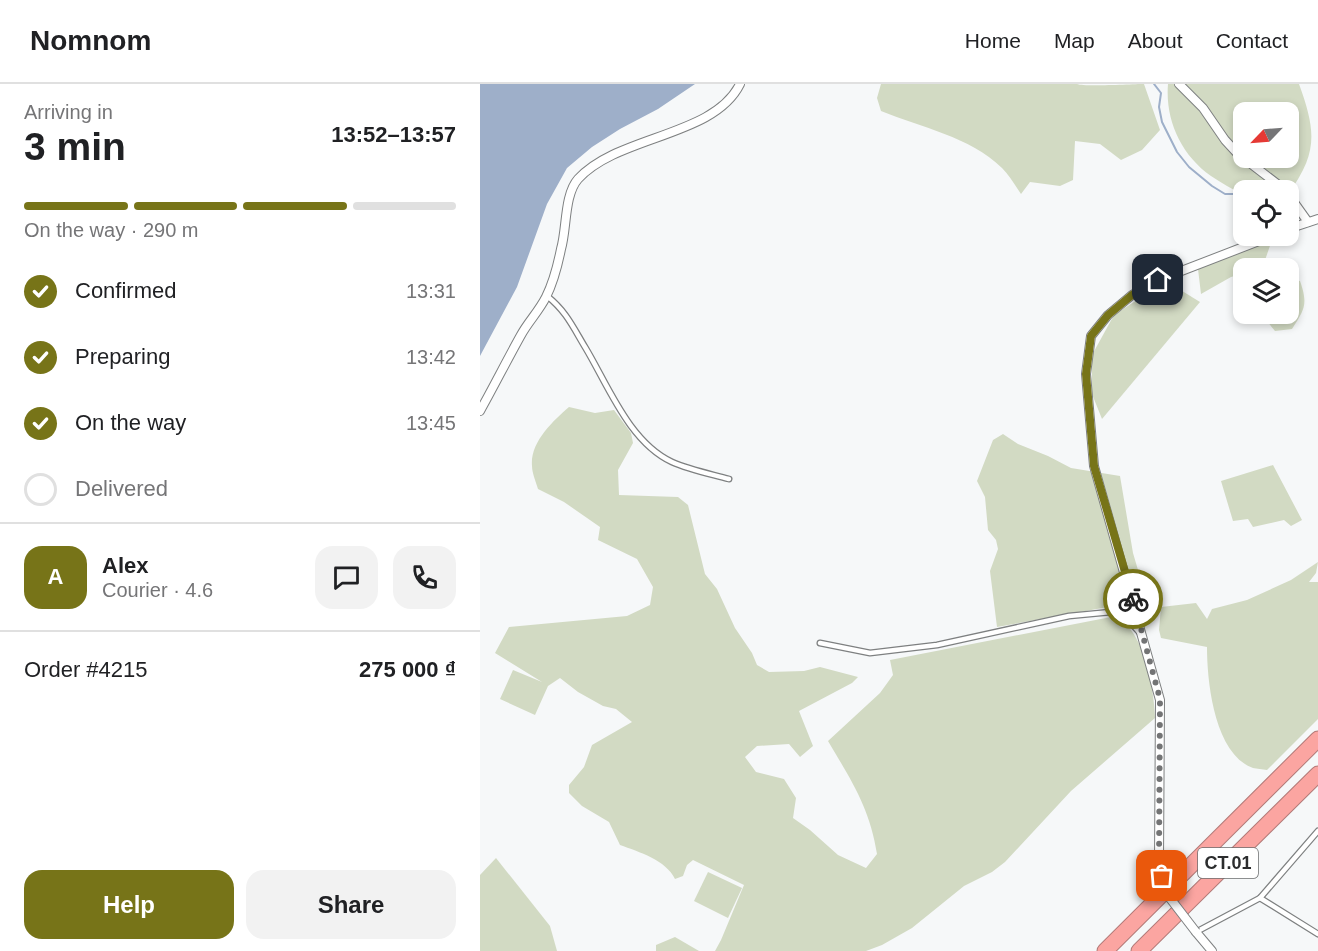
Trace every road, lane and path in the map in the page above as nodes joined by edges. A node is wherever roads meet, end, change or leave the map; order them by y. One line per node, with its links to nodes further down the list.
1 (740, 84): 9 (street)
2 (1179, 84): 3 (street)
3 (1272, 180)
4 (1299, 209): 6 (street)
5 (1318, 219): 6 (street)
6 (1308, 222): 7 (street)
7 (1299, 225)
8 (1246, 246): 12 (street)
9 (547, 296): 10 (street); 11 (lane)
10 (480, 411)
11 (729, 479)
12 (1143, 636): 13 (lane); 17 (street)
13 (820, 643)
14 (1318, 739): 17 (highway)
15 (1318, 774): 22 (highway, CT.01)
16 (1318, 831): 18 (lane)
17 (1166, 893): 19 (street, bridge); 21 (highway)
18 (1260, 898): 19 (lane); 20 (lane)
19 (1196, 932): 23 (street)
20 (1318, 934)
21 (1105, 951)
22 (1139, 951)
23 (1212, 951)

